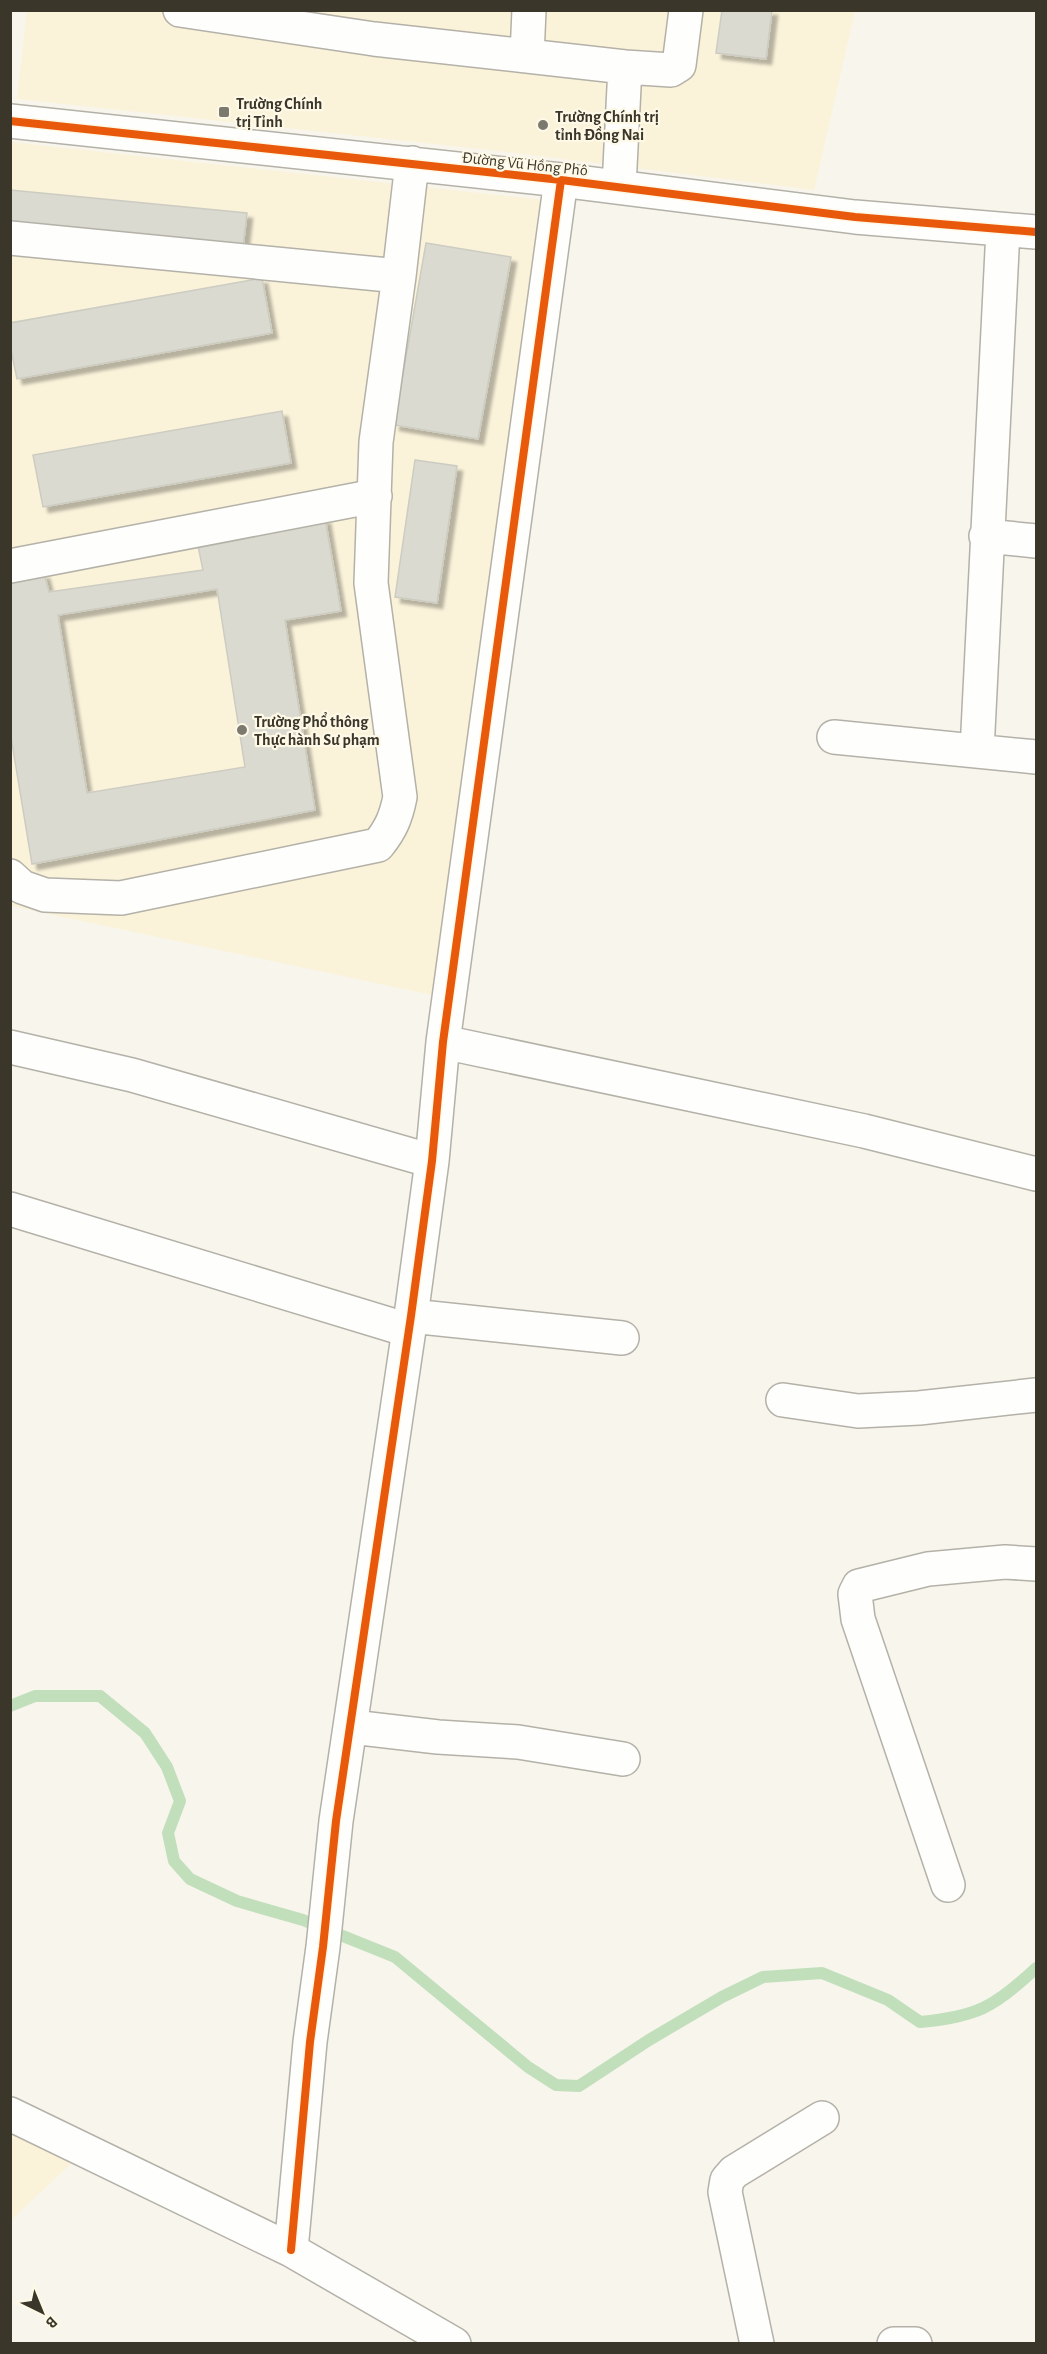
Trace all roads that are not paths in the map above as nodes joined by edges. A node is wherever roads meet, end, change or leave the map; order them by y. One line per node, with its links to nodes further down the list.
1 (180, 10): 4 (street)
2 (529, 10): 5 (street)
3 (686, 10): 6 (street)
4 (375, 25): 5 (street)
5 (527, 56): 6 (street)
6 (625, 68): 10 (street)
7 (10, 121): 8 (street, Đường Vũ Hồng Phô)
8 (412, 164): 9 (street, Đường Vũ Hồng Phô); 14 (street)
9 (561, 180): 10 (street, Đường Vũ Hồng Phô); 23 (street)
10 (619, 187): 11 (street, Đường Vũ Hồng Phô)
11 (1003, 230): 12 (street, Đường Vũ Hồng Phô); 16 (street)
12 (1036, 232)
13 (10, 238): 14 (street)
14 (399, 276): 15 (street)
15 (375, 496): 18 (street); 22 (street)
16 (987, 536): 17 (street); 20 (street)
17 (1036, 541)
18 (10, 566)
19 (834, 737): 20 (street)
20 (977, 751): 21 (street)
21 (1036, 757)
22 (10, 876)
23 (444, 1042): 25 (street); 26 (street)
24 (10, 1047): 25 (street)
25 (432, 1161): 28 (street)
26 (1036, 1174)
27 (10, 1209): 28 (street)
28 (409, 1323): 29 (street); 33 (street)
29 (622, 1338)
30 (1036, 1395): 31 (street)
31 (783, 1400)
32 (1035, 1570): 35 (street)
33 (352, 1726): 34 (street); 38 (street)
34 (623, 1759)
35 (948, 1885)
36 (10, 2114): 38 (street)
37 (822, 2118): 40 (street)
38 (291, 2250): 39 (street)
39 (454, 2343)
40 (757, 2343)
41 (894, 2343): 42 (street)
42 (915, 2343)

